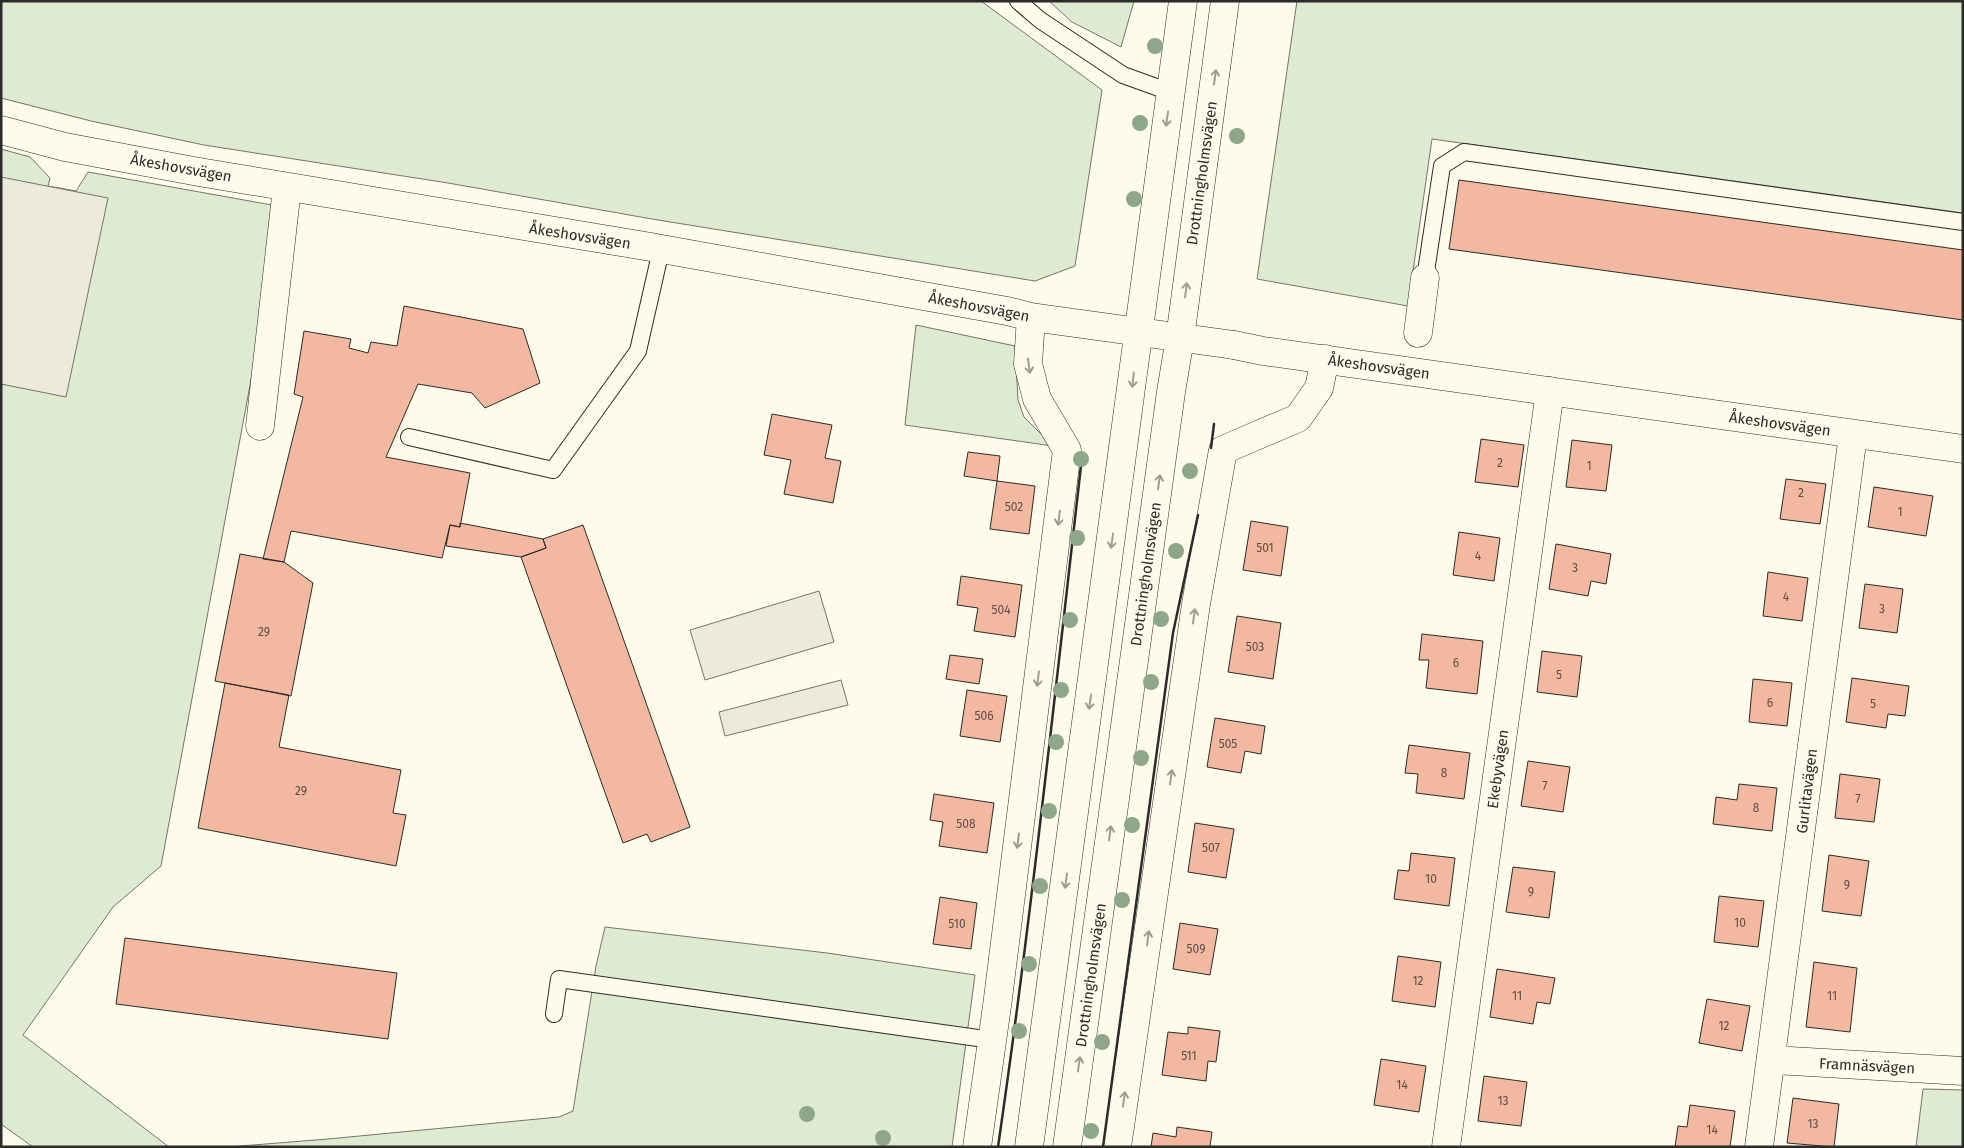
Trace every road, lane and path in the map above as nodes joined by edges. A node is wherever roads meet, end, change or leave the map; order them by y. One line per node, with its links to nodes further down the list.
1 (1018, 1): 4 (lane)
2 (1183, 1): 4 (street)
3 (1225, 1): 13 (street, Drottningholmsvägen, one-way to 3)
4 (1170, 92): 11 (street, one-way to 11)
5 (1, 130): 6 (street, Åkeshovsvägen)
6 (287, 188): 8 (street, Åkeshovsvägen); 16 (street)
7 (1963, 222): 9 (lane)
8 (661, 250): 10 (street, Åkeshovsvägen); 18 (lane)
9 (1425, 278): 12 (street)
10 (1031, 317): 11 (street, Åkeshovsvägen); 21 (street, one-way to 21)
11 (1138, 332): 13 (street, Åkeshovsvägen); 25 (street, one-way to 25)
12 (1418, 333)
13 (1180, 338): 14 (street, Åkeshovsvägen); 26 (street, Drottningholmsvägen, one-way to 13)
14 (1325, 359): 15 (street, Åkeshovsvägen); 27 (street, one-way to 14)
15 (1550, 391): 17 (street, Åkeshovsvägen); 28 (street, Ekebyvägen)
16 (260, 426)
17 (1853, 435): 19 (street, Åkeshovsvägen); 22 (street, Gurlitavägen)
18 (409, 437)
19 (1963, 449)
20 (554, 1014): 21 (lane)
21 (992, 1040): 24 (street)
22 (1772, 1060): 23 (street, Framnäsvägen); 29 (street, Gurlitavägen)
23 (1963, 1071)
24 (977, 1147)
25 (1029, 1147)
26 (1067, 1147)
27 (1117, 1147)
28 (1446, 1147)
29 (1759, 1147)

